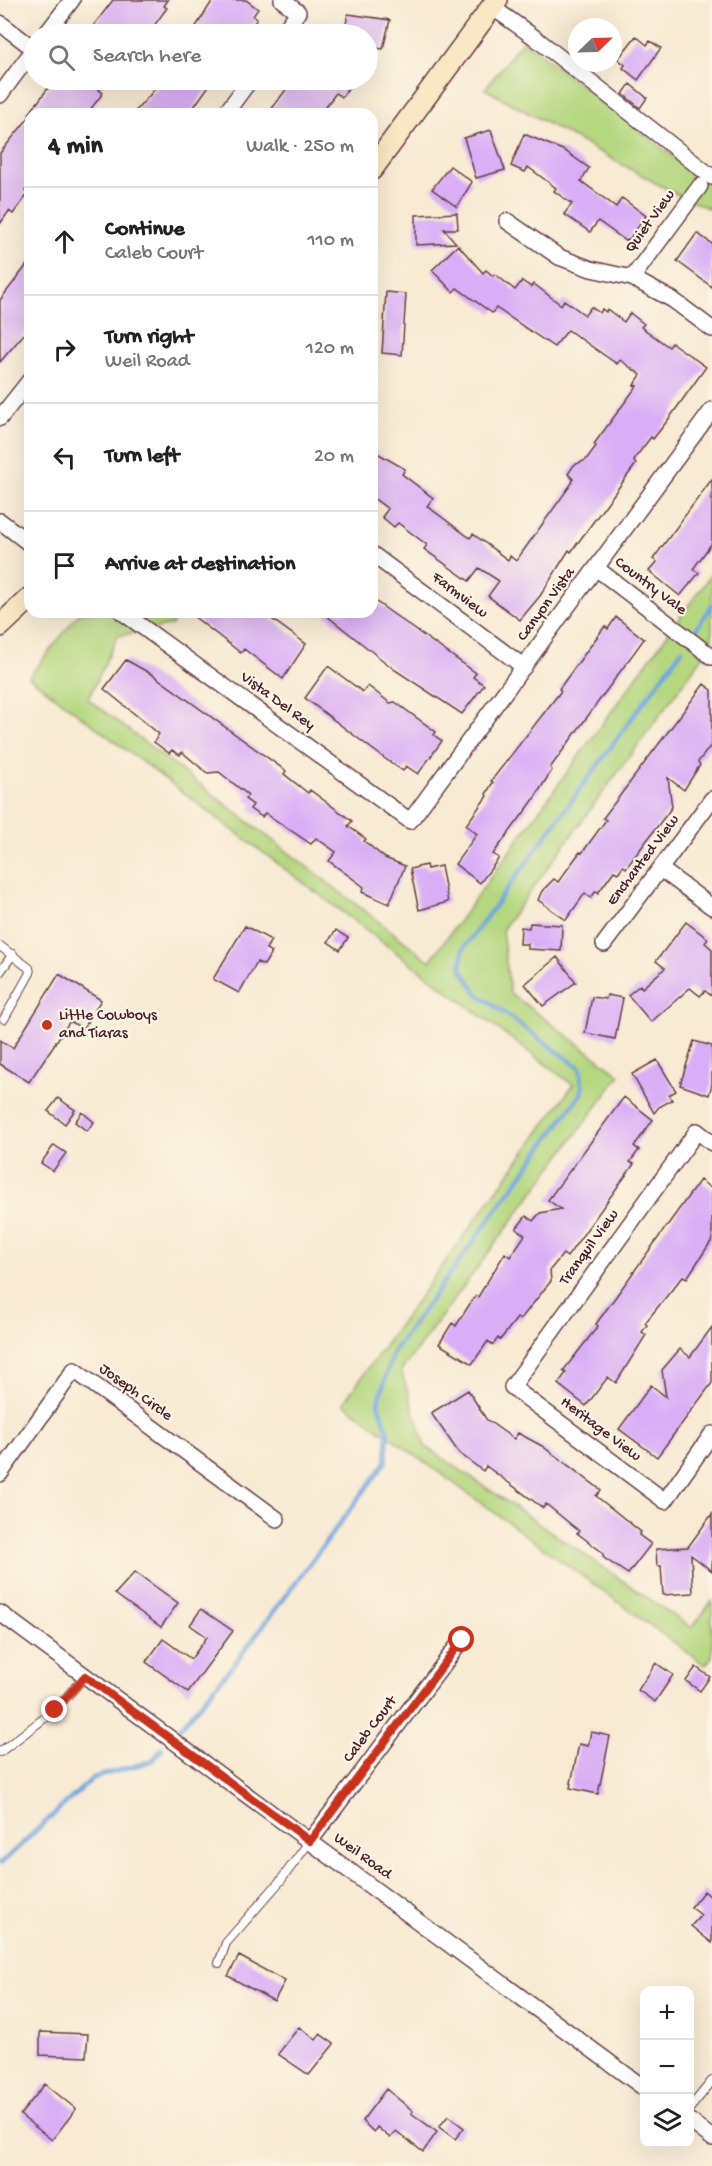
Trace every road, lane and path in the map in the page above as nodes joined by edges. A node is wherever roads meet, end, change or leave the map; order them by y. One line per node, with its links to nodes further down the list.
1 (72, 0): 5 (street)
2 (282, 0): 6 (street)
3 (494, 4): 12 (main road); 13 (street)
4 (0, 23): 7 (street)
5 (54, 24)
6 (289, 24)
7 (24, 41)
8 (24, 63): 10 (street)
9 (243, 90): 11 (street)
10 (0, 96)
11 (229, 108)
12 (378, 161)
13 (706, 182): 15 (street, Quiet View)
14 (507, 221): 15 (street)
15 (632, 278): 16 (street)
16 (712, 329)
17 (24, 388): 19 (street)
18 (712, 410): 23 (street, Canyon Vista)
19 (0, 418)
20 (0, 521): 21 (street)
21 (24, 539)
22 (378, 558): 28 (street, Farmview)
23 (596, 568): 27 (street, Country Vale); 28 (street, Canyon Vista)
24 (24, 604): 26 (main road)
25 (130, 618): 30 (street, Vista Del Rey)
26 (0, 626)
27 (712, 657)
28 (524, 667): 30 (street, Canyon Vista)
29 (712, 799): 31 (street, Enchanted View)
30 (411, 821)
31 (662, 870): 32 (street); 33 (street, Enchanted View)
32 (712, 907)
33 (604, 944)
34 (0, 946): 35 (lane)
35 (13, 954): 36 (lane); 37 (lane)
36 (0, 972)
37 (4, 1019)
38 (712, 1143): 39 (street, Tranquil View)
39 (512, 1387): 40 (street, Heritage View)
40 (712, 1434)
41 (0, 1474): 42 (street, Joseph Circle)
42 (277, 1519)
43 (0, 1613): 45 (street, Weil Road)
44 (462, 1640): 47 (street, Caleb Court)
45 (85, 1676): 46 (lane); 47 (street, Weil Road)
46 (0, 1752)
47 (310, 1841): 48 (lane); 50 (street, Weil Road)
48 (219, 1963)
49 (712, 2081): 51 (lane)
50 (640, 2084)
51 (694, 2103)
52 (694, 2124): 53 (street)
53 (712, 2138)

